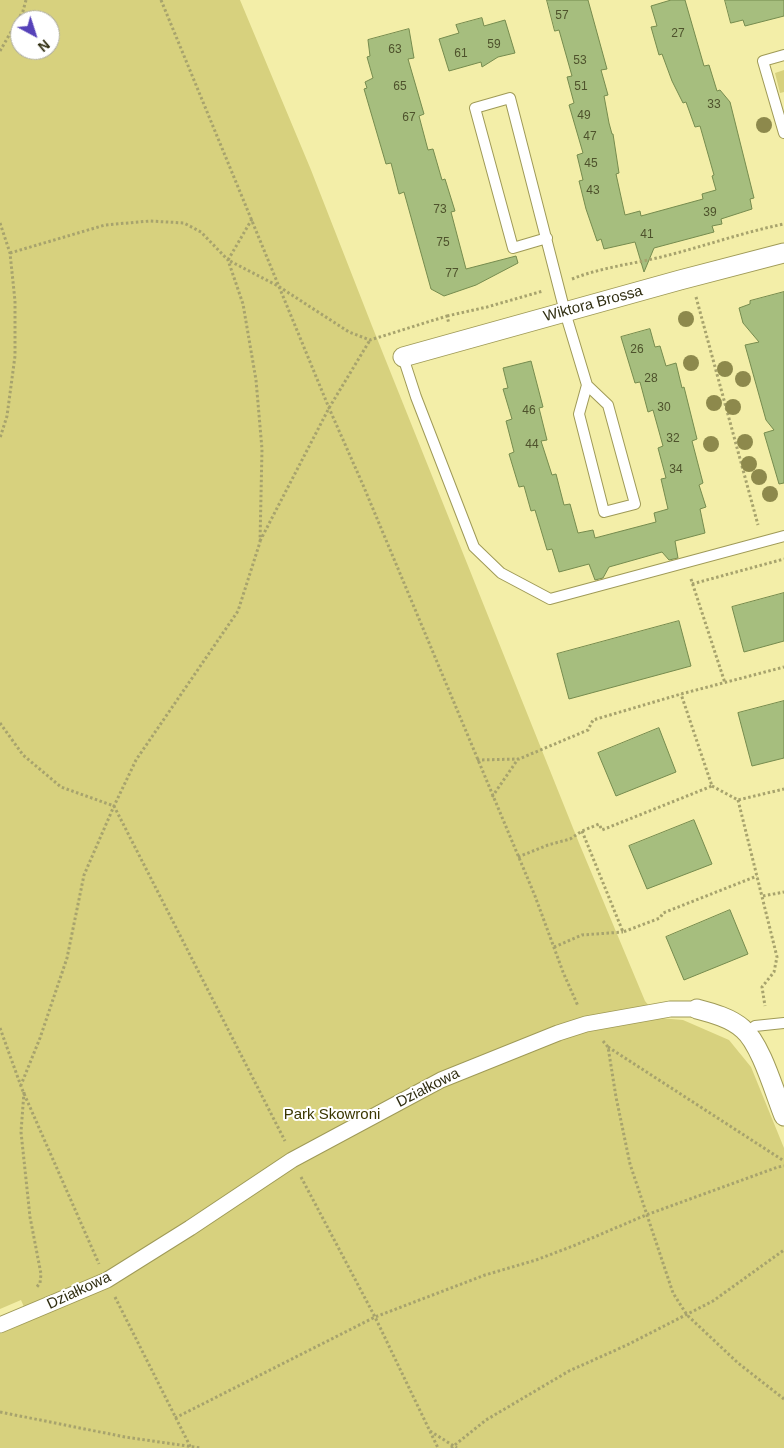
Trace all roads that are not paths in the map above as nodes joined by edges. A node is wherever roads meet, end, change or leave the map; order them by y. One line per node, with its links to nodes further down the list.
1 (784, 55): 2 (lane)
2 (784, 134)
3 (547, 238): 3 (lane); 5 (lane)
4 (784, 253): 5 (street, Wiktora Brossa)
5 (565, 312): 6 (street, Wiktora Brossa); 7 (lane)
6 (403, 357): 8 (lane)
7 (587, 385): 7 (lane)
8 (784, 536)
9 (697, 1009): 11 (street, Działkowa); 13 (street, Działkowa)
10 (784, 1023): 11 (lane)
11 (747, 1033): 12 (street, Działkowa)
12 (784, 1116)
13 (0, 1325)

